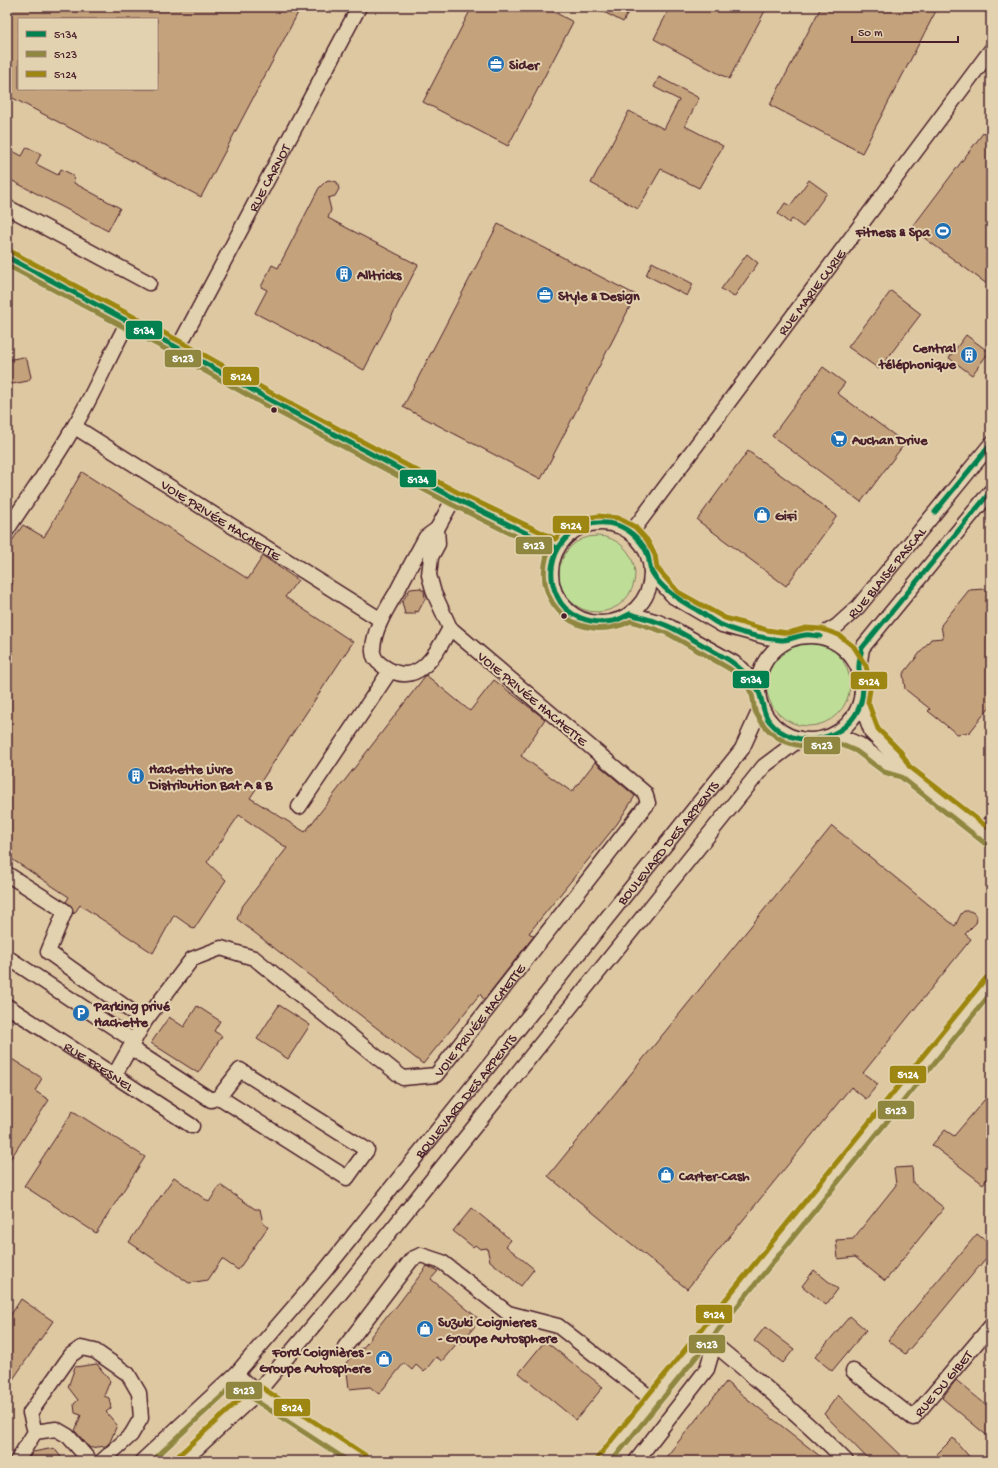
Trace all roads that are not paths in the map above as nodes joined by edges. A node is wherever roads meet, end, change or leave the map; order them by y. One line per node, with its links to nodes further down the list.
1 (359, 7): 7 (street, RUE CARNOT)
2 (991, 50): 14 (street, RUE MARIE CURIE)
3 (8, 209): 5 (street)
4 (7, 258): 6 (street)
5 (149, 283)
6 (128, 322): 7 (street); 8 (street)
7 (178, 348): 11 (street)
8 (75, 427): 13 (street); 18 (street, VOIE PRIVÉE HACHETTE)
9 (991, 444): 20 (street, RUE BLAISE PASCAL)
10 (991, 491): 22 (street)
11 (454, 498): 12 (street, VOIE PRIVÉE HACHETTE); 15 (street)
12 (437, 529): 18 (street, VOIE PRIVÉE HACHETTE); 19 (street, VOIE PRIVÉE HACHETTE)
13 (7, 530)
14 (631, 533): 15 (street); 16 (street)
15 (557, 548): 17 (street)
16 (651, 571): 17 (street); 21 (street)
17 (630, 614): 24 (street)
18 (381, 620): 23 (street)
19 (450, 628): 23 (street); 36 (street, VOIE PRIVÉE HACHETTE)
20 (820, 636): 21 (street); 22 (street)
21 (788, 640): 24 (street)
22 (859, 668): 25 (street)
23 (390, 671): 30 (street)
24 (758, 691): 26 (street)
25 (861, 703): 27 (street); 29 (street)
26 (761, 707): 28 (street); 46 (street, BOULEVARD DES ARPENTS)
27 (835, 734): 28 (street); 29 (street)
28 (800, 740): 47 (street, BOULEVARD DES ARPENTS)
29 (904, 771): 31 (street)
30 (299, 807)
31 (988, 831)
32 (7, 874): 36 (street)
33 (10, 959): 37 (street)
34 (991, 982): 42 (street)
35 (7, 1006): 38 (street, RUE FRESNEL)
36 (145, 1021): 37 (street)
37 (132, 1044): 38 (street); 39 (street)
38 (114, 1076): 40 (street, RUE FRESNEL)
39 (219, 1097): 39 (street)
40 (192, 1126)
41 (991, 1326): 45 (street, RUE DU GIBET)
42 (703, 1336): 43 (street); 48 (street)
43 (714, 1345): 57 (street); 58 (street)
44 (345, 1347): 48 (street)
45 (854, 1371)
46 (236, 1374): 47 (street); 53 (street, BOULEVARD DES ARPENTS)
47 (257, 1393): 54 (street, BOULEVARD DES ARPENTS); 55 (street)
48 (652, 1399): 56 (street)
49 (35, 1432): 50 (street); 51 (street); 52 (street)
50 (17, 1461)
51 (90, 1461)
52 (102, 1461)
53 (142, 1461)
54 (183, 1461)
55 (361, 1461)
56 (603, 1461)
57 (636, 1461)
58 (846, 1461)

